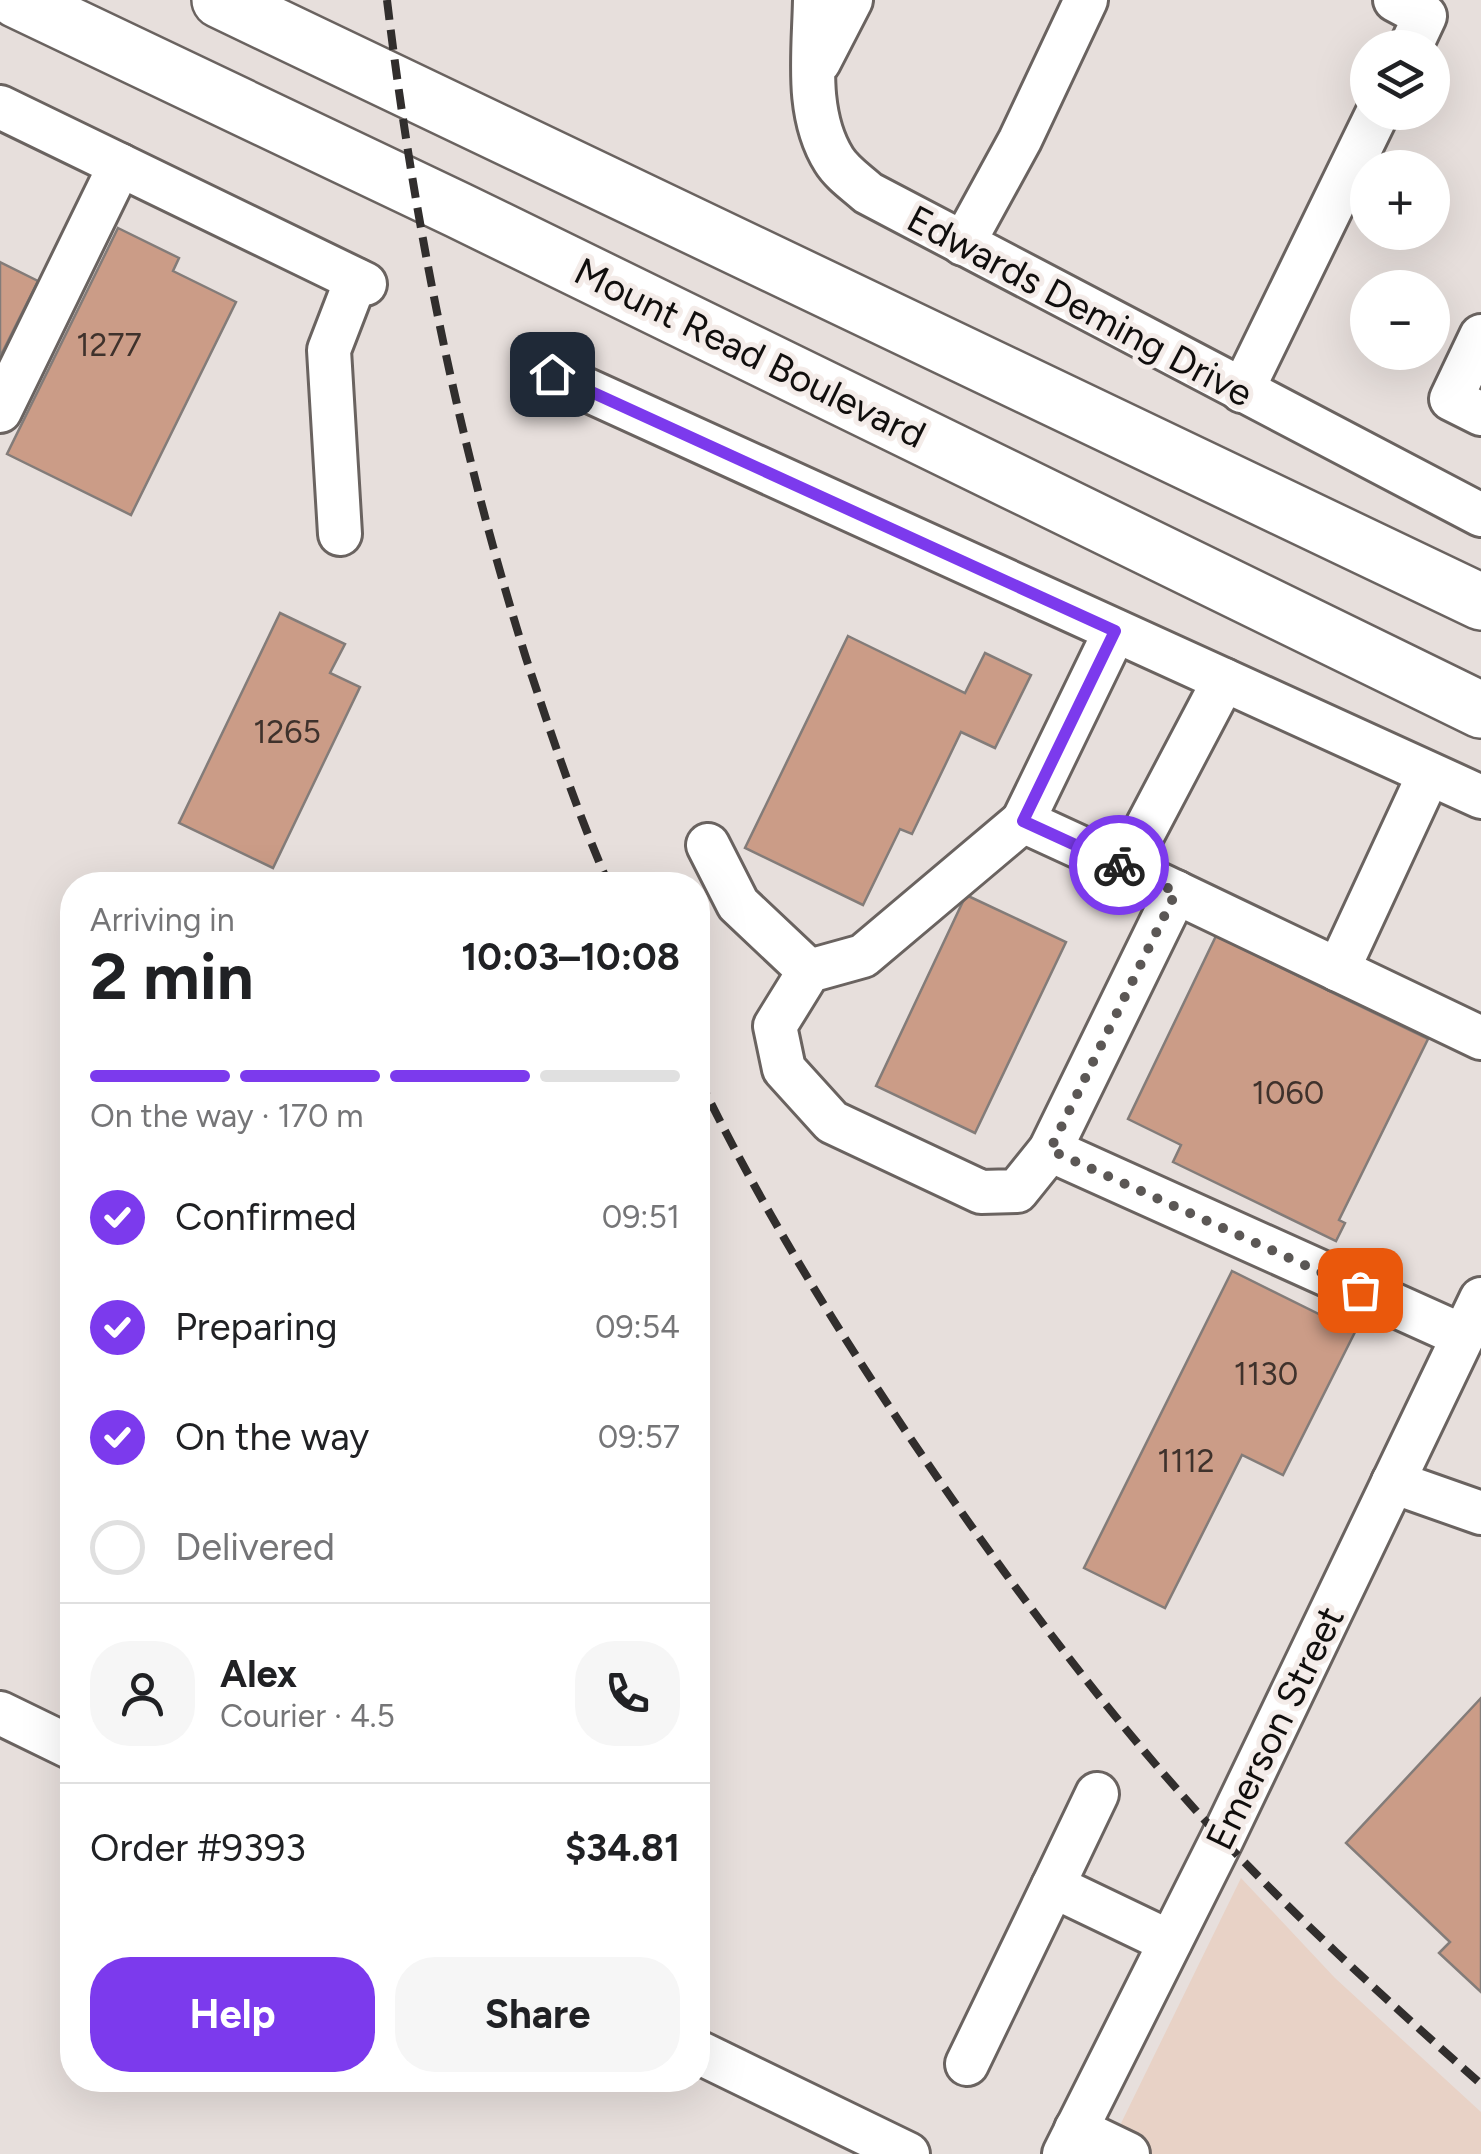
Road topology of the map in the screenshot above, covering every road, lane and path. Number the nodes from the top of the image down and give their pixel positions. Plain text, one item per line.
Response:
1 (16, 0) edge
2 (220, 0) edge
3 (815, 0) edge
4 (851, 0) edge
5 (1086, 0) edge
6 (1395, 0) edge
7 (1418, 30) edge
8 (814, 71) junction
9 (0, 107) edge
10 (1369, 130) edge
11 (120, 165) junction
12 (963, 244) junction
13 (1481, 336) edge
14 (552, 374) dead end
15 (1242, 391) junction
16 (0, 411) edge
17 (1481, 414) edge
18 (1481, 515) edge
19 (340, 534) dead end
20 (1481, 602) edge
21 (1115, 631) junction
22 (1224, 680) junction
23 (1481, 710) edge
24 (1429, 774) junction
25 (1481, 798) edge
26 (1023, 821) junction
27 (708, 845) dead end
28 (1126, 868) junction
29 (1176, 892) junction
30 (1338, 970) junction
31 (809, 971) junction
32 (1481, 1038) edge
33 (1050, 1150) junction
34 (1472, 1317) edge
35 (1393, 1482) junction
36 (1481, 1513) edge
37 (0, 1713) edge
38 (60, 1742) edge
39 (1096, 1794) dead end
40 (1053, 1886) junction
41 (1170, 1942) junction
42 (710, 2058) edge
43 (967, 2064) dead end
44 (1070, 2141) edge
45 (908, 2154) edge
46 (1128, 2154) edge

1 - 23 main road, Mount Read Boulevard
2 - 20 main road
3 - 8 street, Edwards Deming Drive
4 - 8 street
5 - 12 street
6 - 7 street
8 - 12 street, Edwards Deming Drive
9 - 11 street
10 - 15 street
11 - 16 street
11 - 19 street
12 - 15 street, Edwards Deming Drive
13 - 17 street
14 - 21 street
15 - 18 street, Edwards Deming Drive
21 - 22 street
21 - 26 street
22 - 24 street
22 - 28 street
24 - 25 street
24 - 30 street
26 - 28 street
26 - 31 street
27 - 31 street
28 - 29 street
29 - 30 street
29 - 33 street
30 - 32 street
31 - 33 street
33 - 34 street
34 - 35 street, Emerson Street
35 - 36 street
35 - 41 street, Emerson Street
37 - 38 street
39 - 40 street
40 - 41 street
40 - 43 street
41 - 44 street, Emerson Street
42 - 45 street
44 - 46 street

